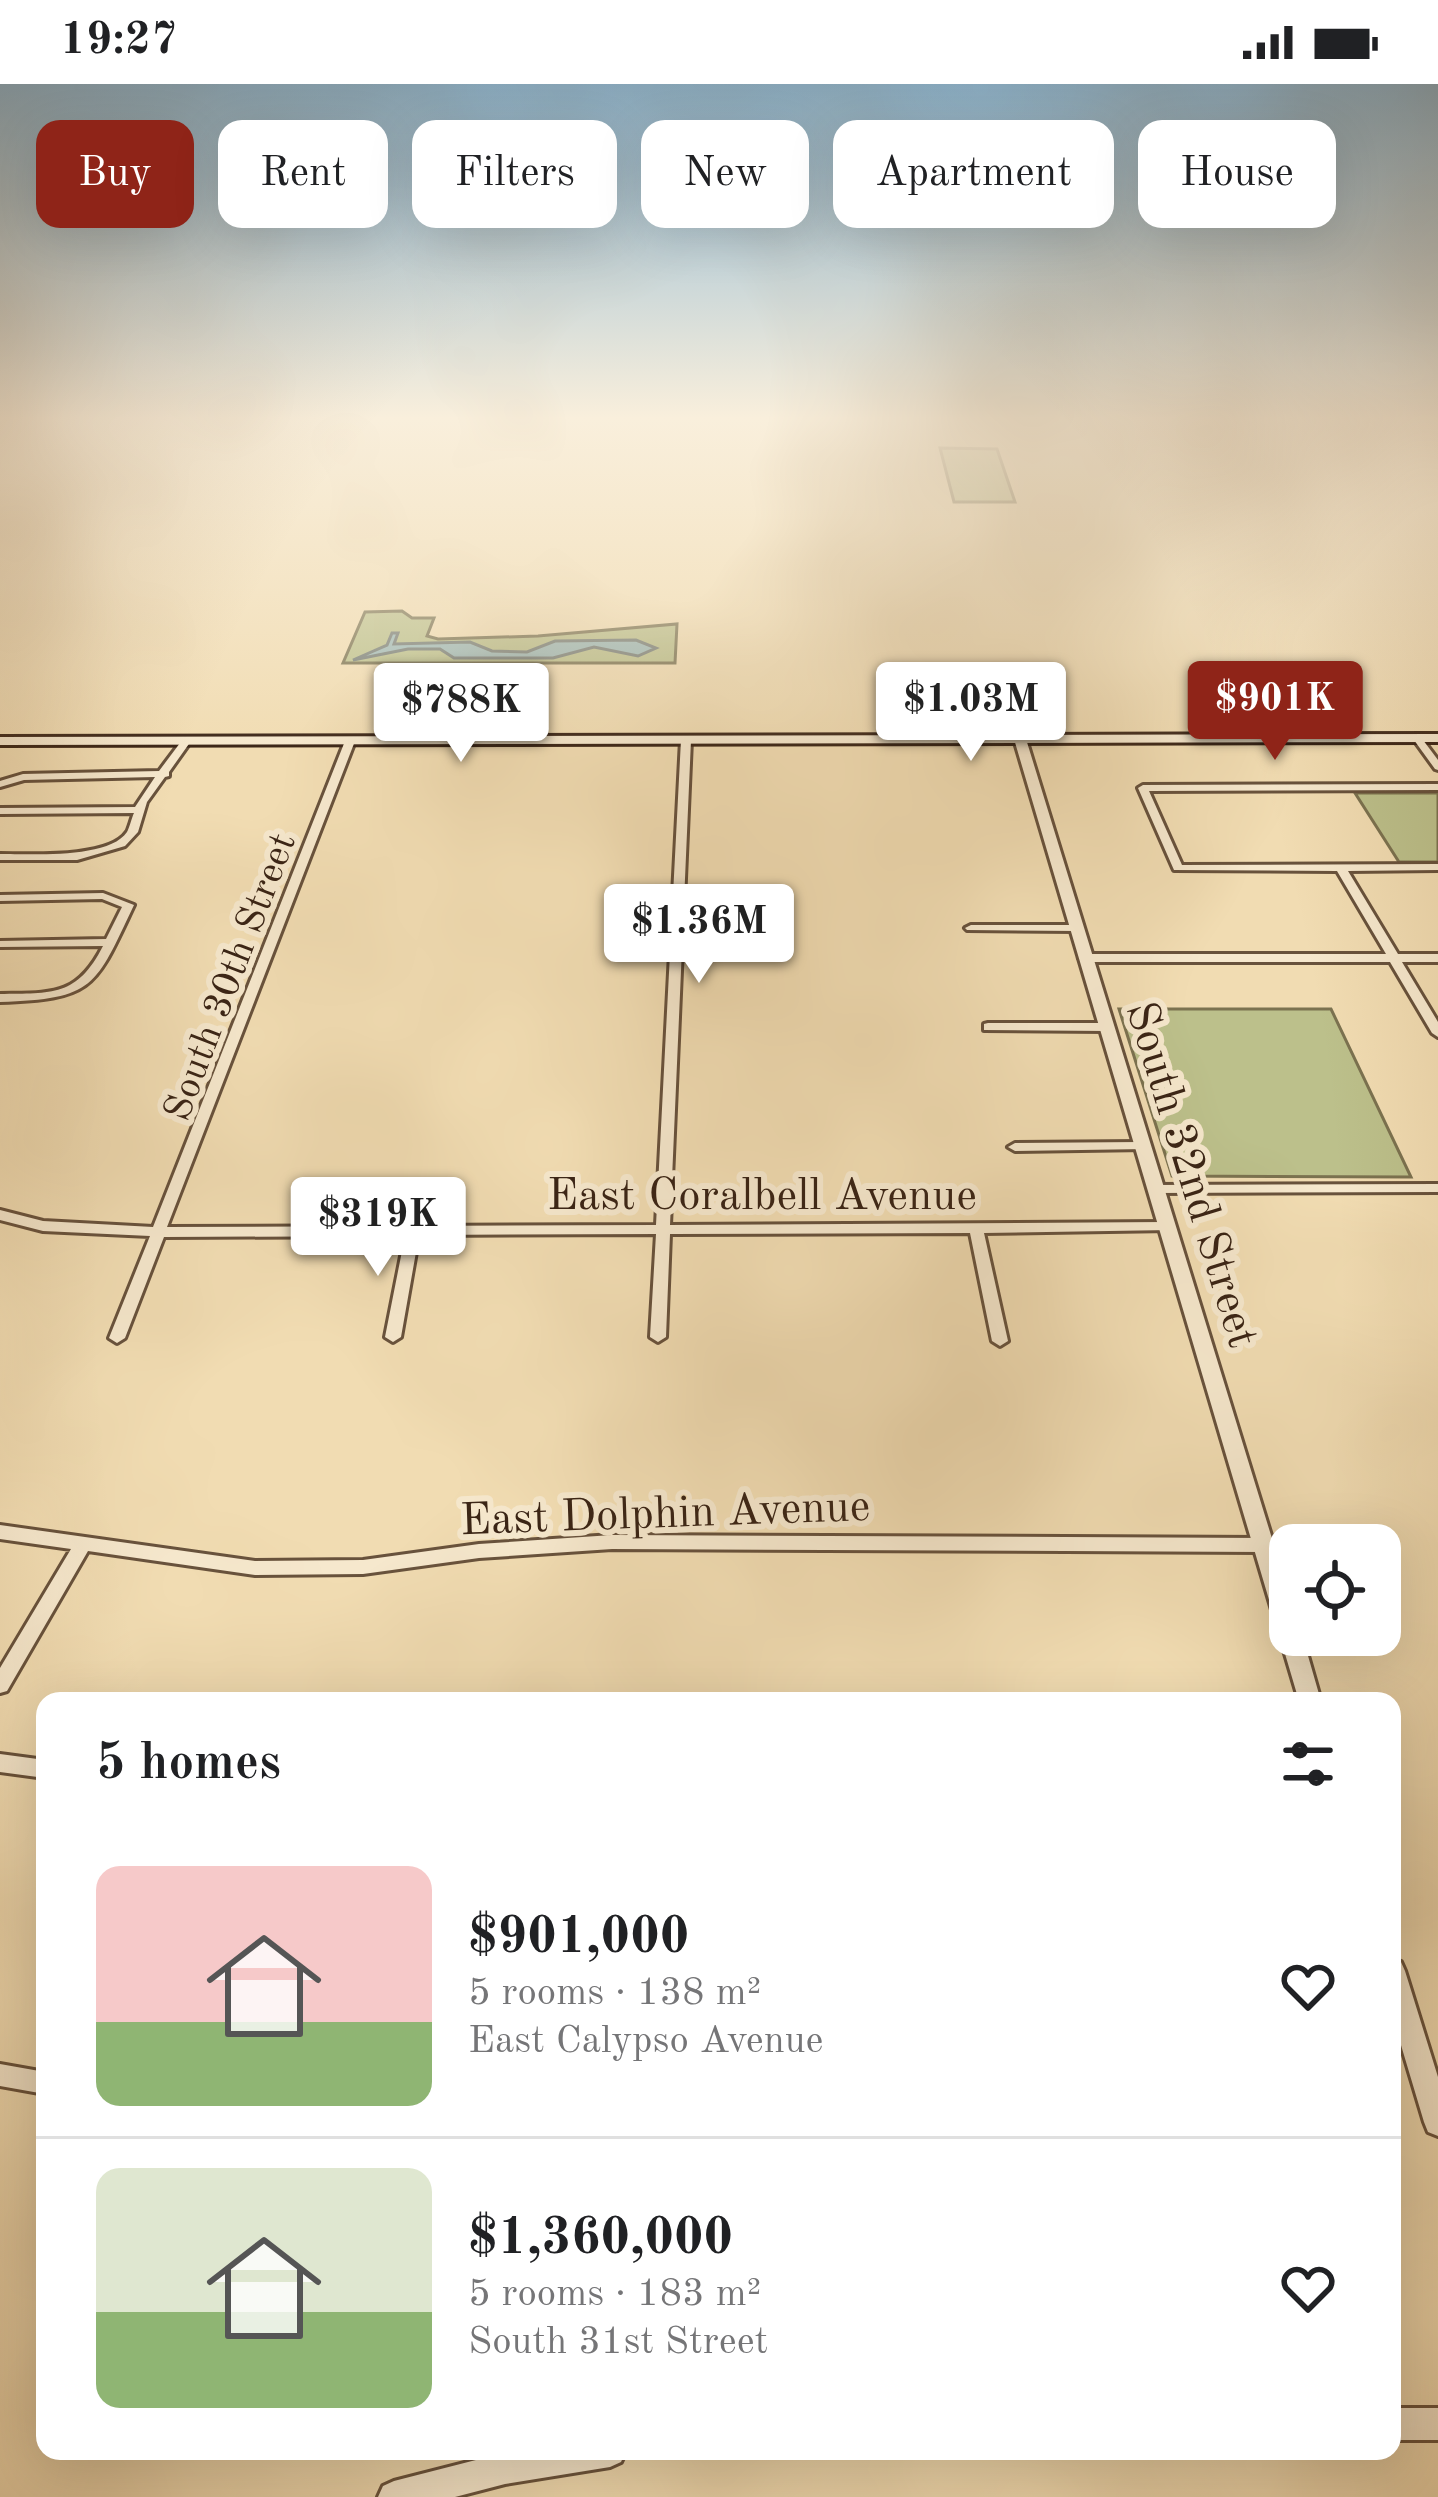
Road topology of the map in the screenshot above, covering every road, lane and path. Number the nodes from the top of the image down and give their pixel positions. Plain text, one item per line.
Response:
1 (1417, 738) junction
2 (1438, 738) edge
3 (1020, 739) junction
4 (686, 740) junction
5 (0, 741) edge
6 (186, 741) junction
7 (350, 741) junction
8 (1438, 767) edge
9 (166, 774) junction
10 (0, 784) edge
11 (1438, 787) edge
12 (139, 810) junction
13 (0, 811) edge
14 (0, 857) edge
15 (1438, 867) edge
16 (1341, 868) junction
17 (0, 898) edge
18 (971, 928) dead end
19 (1076, 928) junction
20 (110, 942) junction
21 (0, 944) edge
22 (1085, 958) junction
23 (1394, 958) junction
24 (1438, 958) edge
25 (0, 998) edge
26 (988, 1027) dead end
27 (1106, 1027) junction
28 (1438, 1034) edge
29 (1141, 1146) junction
30 (1015, 1147) dead end
31 (1438, 1188) edge
32 (1155, 1189) junction
33 (0, 1215) edge
34 (1166, 1227) junction
35 (976, 1228) junction
36 (413, 1229) junction
37 (663, 1229) junction
38 (160, 1232) junction
39 (393, 1337) dead end
40 (658, 1337) dead end
41 (117, 1338) dead end
42 (1000, 1341) dead end
43 (0, 1532) edge
44 (83, 1543) junction
45 (1263, 1545) junction
46 (1269, 1565) edge
47 (1297, 1656) edge
48 (0, 1685) edge
49 (1307, 1692) edge
50 (0, 1763) edge
51 (36, 1768) edge
52 (1403, 2043) edge
53 (0, 2074) edge
54 (36, 2082) edge
55 (1438, 2122) edge
56 (1401, 2424) edge
57 (1438, 2424) edge
58 (554, 2460) edge
59 (394, 2497) edge

1 - 2 main road
1 - 3 main road
1 - 8 street
3 - 4 main road
3 - 19 street, South 32nd Street
4 - 7 main road
4 - 37 street
5 - 6 main road
6 - 7 main road
6 - 9 street
7 - 38 street, South 30th Street
9 - 10 street
9 - 12 street
11 - 16 street
12 - 13 street
12 - 14 street
15 - 16 street
16 - 23 street
17 - 20 street
18 - 19 street
19 - 22 street, South 32nd Street
20 - 21 street
20 - 25 street
22 - 23 street
22 - 27 street, South 32nd Street
23 - 24 street
23 - 28 street
26 - 27 street
27 - 29 street, South 32nd Street
29 - 30 street
29 - 32 street, South 32nd Street
31 - 32 street
32 - 34 street, South 32nd Street
33 - 38 street, East Coralbell Avenue
34 - 35 street, East Coralbell Avenue
34 - 45 street, South 32nd Street
35 - 37 street, East Coralbell Avenue
35 - 42 street
36 - 37 street, East Coralbell Avenue
36 - 38 street, East Coralbell Avenue
36 - 39 street
37 - 40 street
38 - 41 street, South 30th Street
43 - 44 street, East Dolphin Avenue
44 - 45 street, East Dolphin Avenue
44 - 48 street
45 - 46 street, South 32nd Street
47 - 49 street, South 32nd Street
50 - 51 street
52 - 55 street
53 - 54 street
56 - 57 street
58 - 59 street

